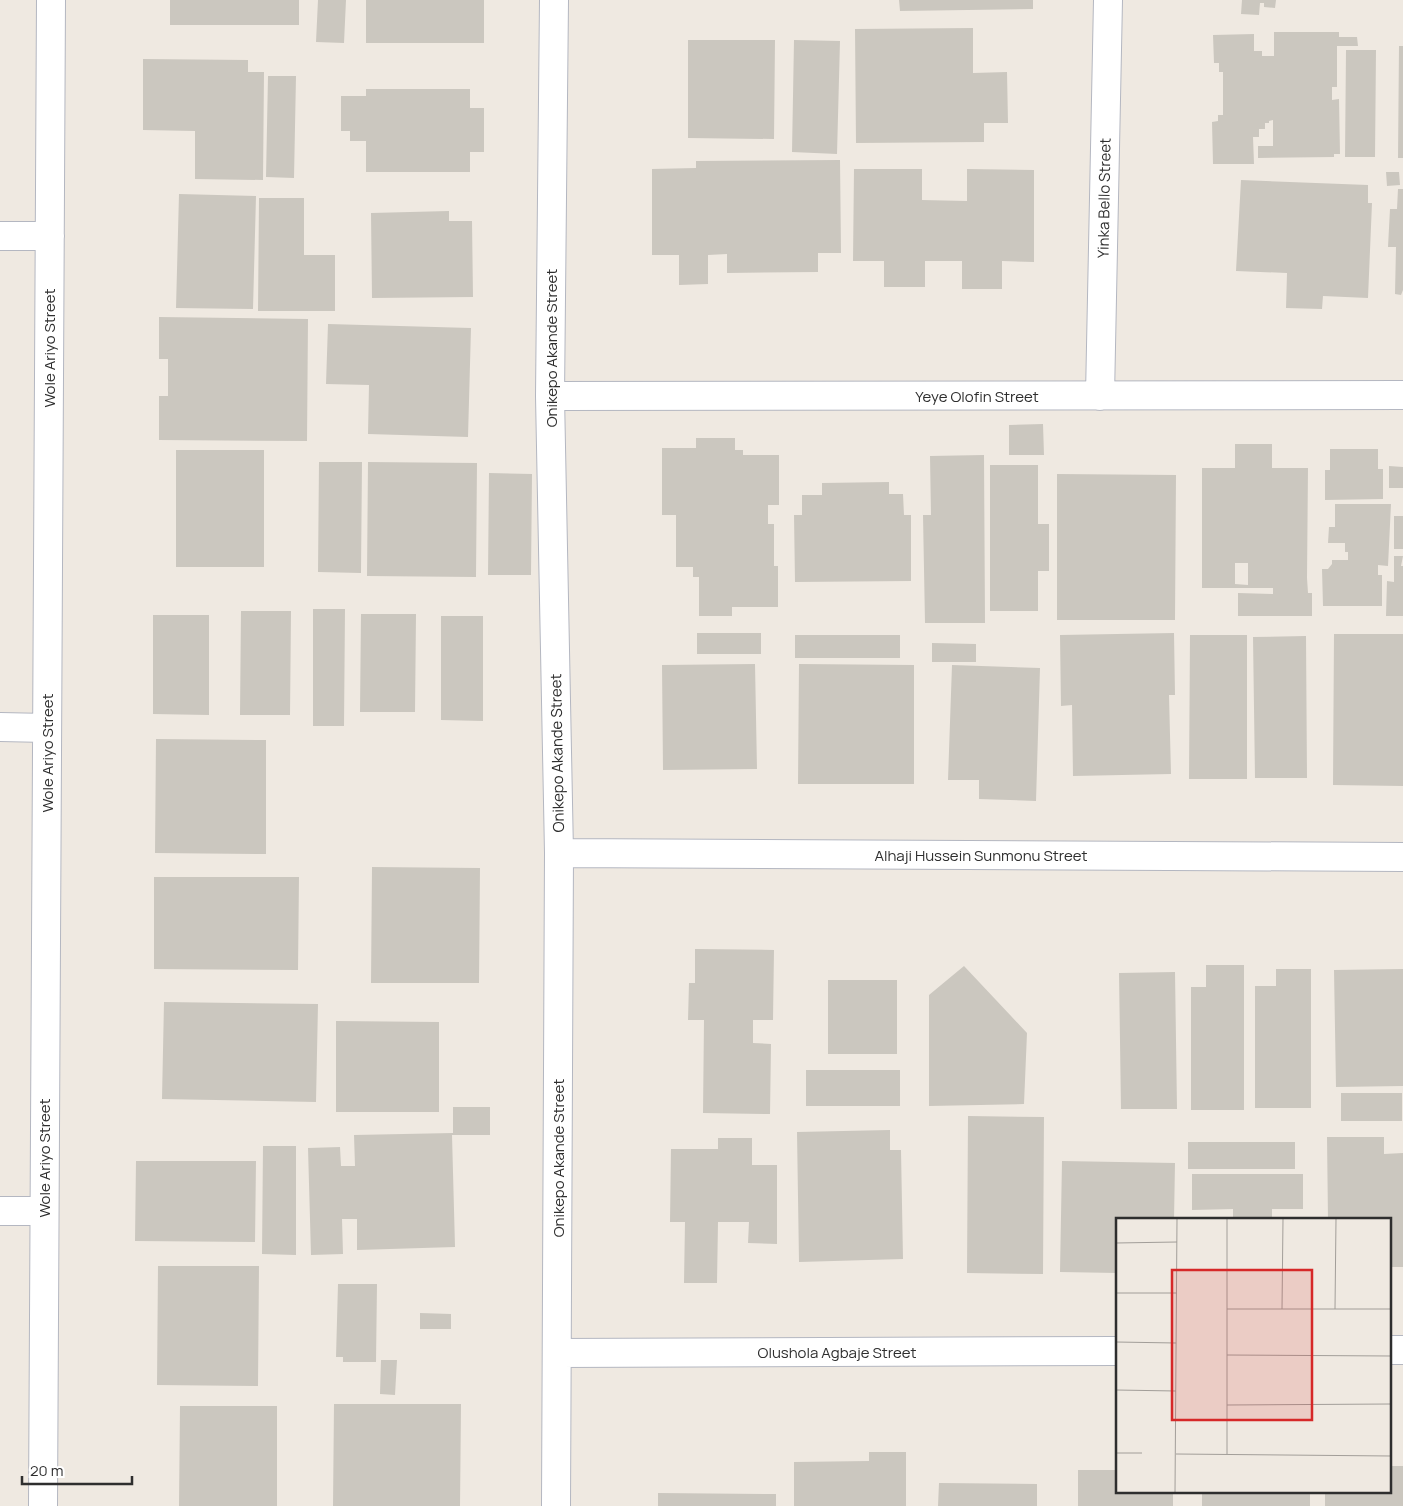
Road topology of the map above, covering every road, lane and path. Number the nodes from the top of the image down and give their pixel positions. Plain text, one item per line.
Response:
1 (51, 0) edge
2 (554, 0) edge
3 (1108, 0) edge
4 (0, 236) edge
5 (50, 236) junction
6 (1403, 395) edge
7 (550, 396) junction
8 (1100, 396) junction
9 (0, 727) edge
10 (47, 728) junction
11 (559, 853) junction
12 (1403, 857) edge
13 (0, 1210) edge
14 (44, 1211) junction
15 (1390, 1350) edge
16 (1403, 1350) edge
17 (1116, 1351) edge
18 (557, 1353) junction
19 (43, 1506) edge
20 (556, 1506) edge

1 - 5 street, Wole Ariyo Street
2 - 7 street, Onikepo Akande Street
3 - 8 street, Yinka Bello Street
4 - 5 street
5 - 10 street, Wole Ariyo Street
6 - 8 street, Yeye Olofin Street
7 - 8 street, Yeye Olofin Street
7 - 11 street, Onikepo Akande Street
9 - 10 street
10 - 14 street, Wole Ariyo Street
11 - 12 street, Alhaji Hussein Sunmonu Street
11 - 18 street, Onikepo Akande Street
13 - 14 street
14 - 19 street, Wole Ariyo Street
15 - 16 street
17 - 18 street, Olushola Agbaje Street
18 - 20 street, Onikepo Akande Street

